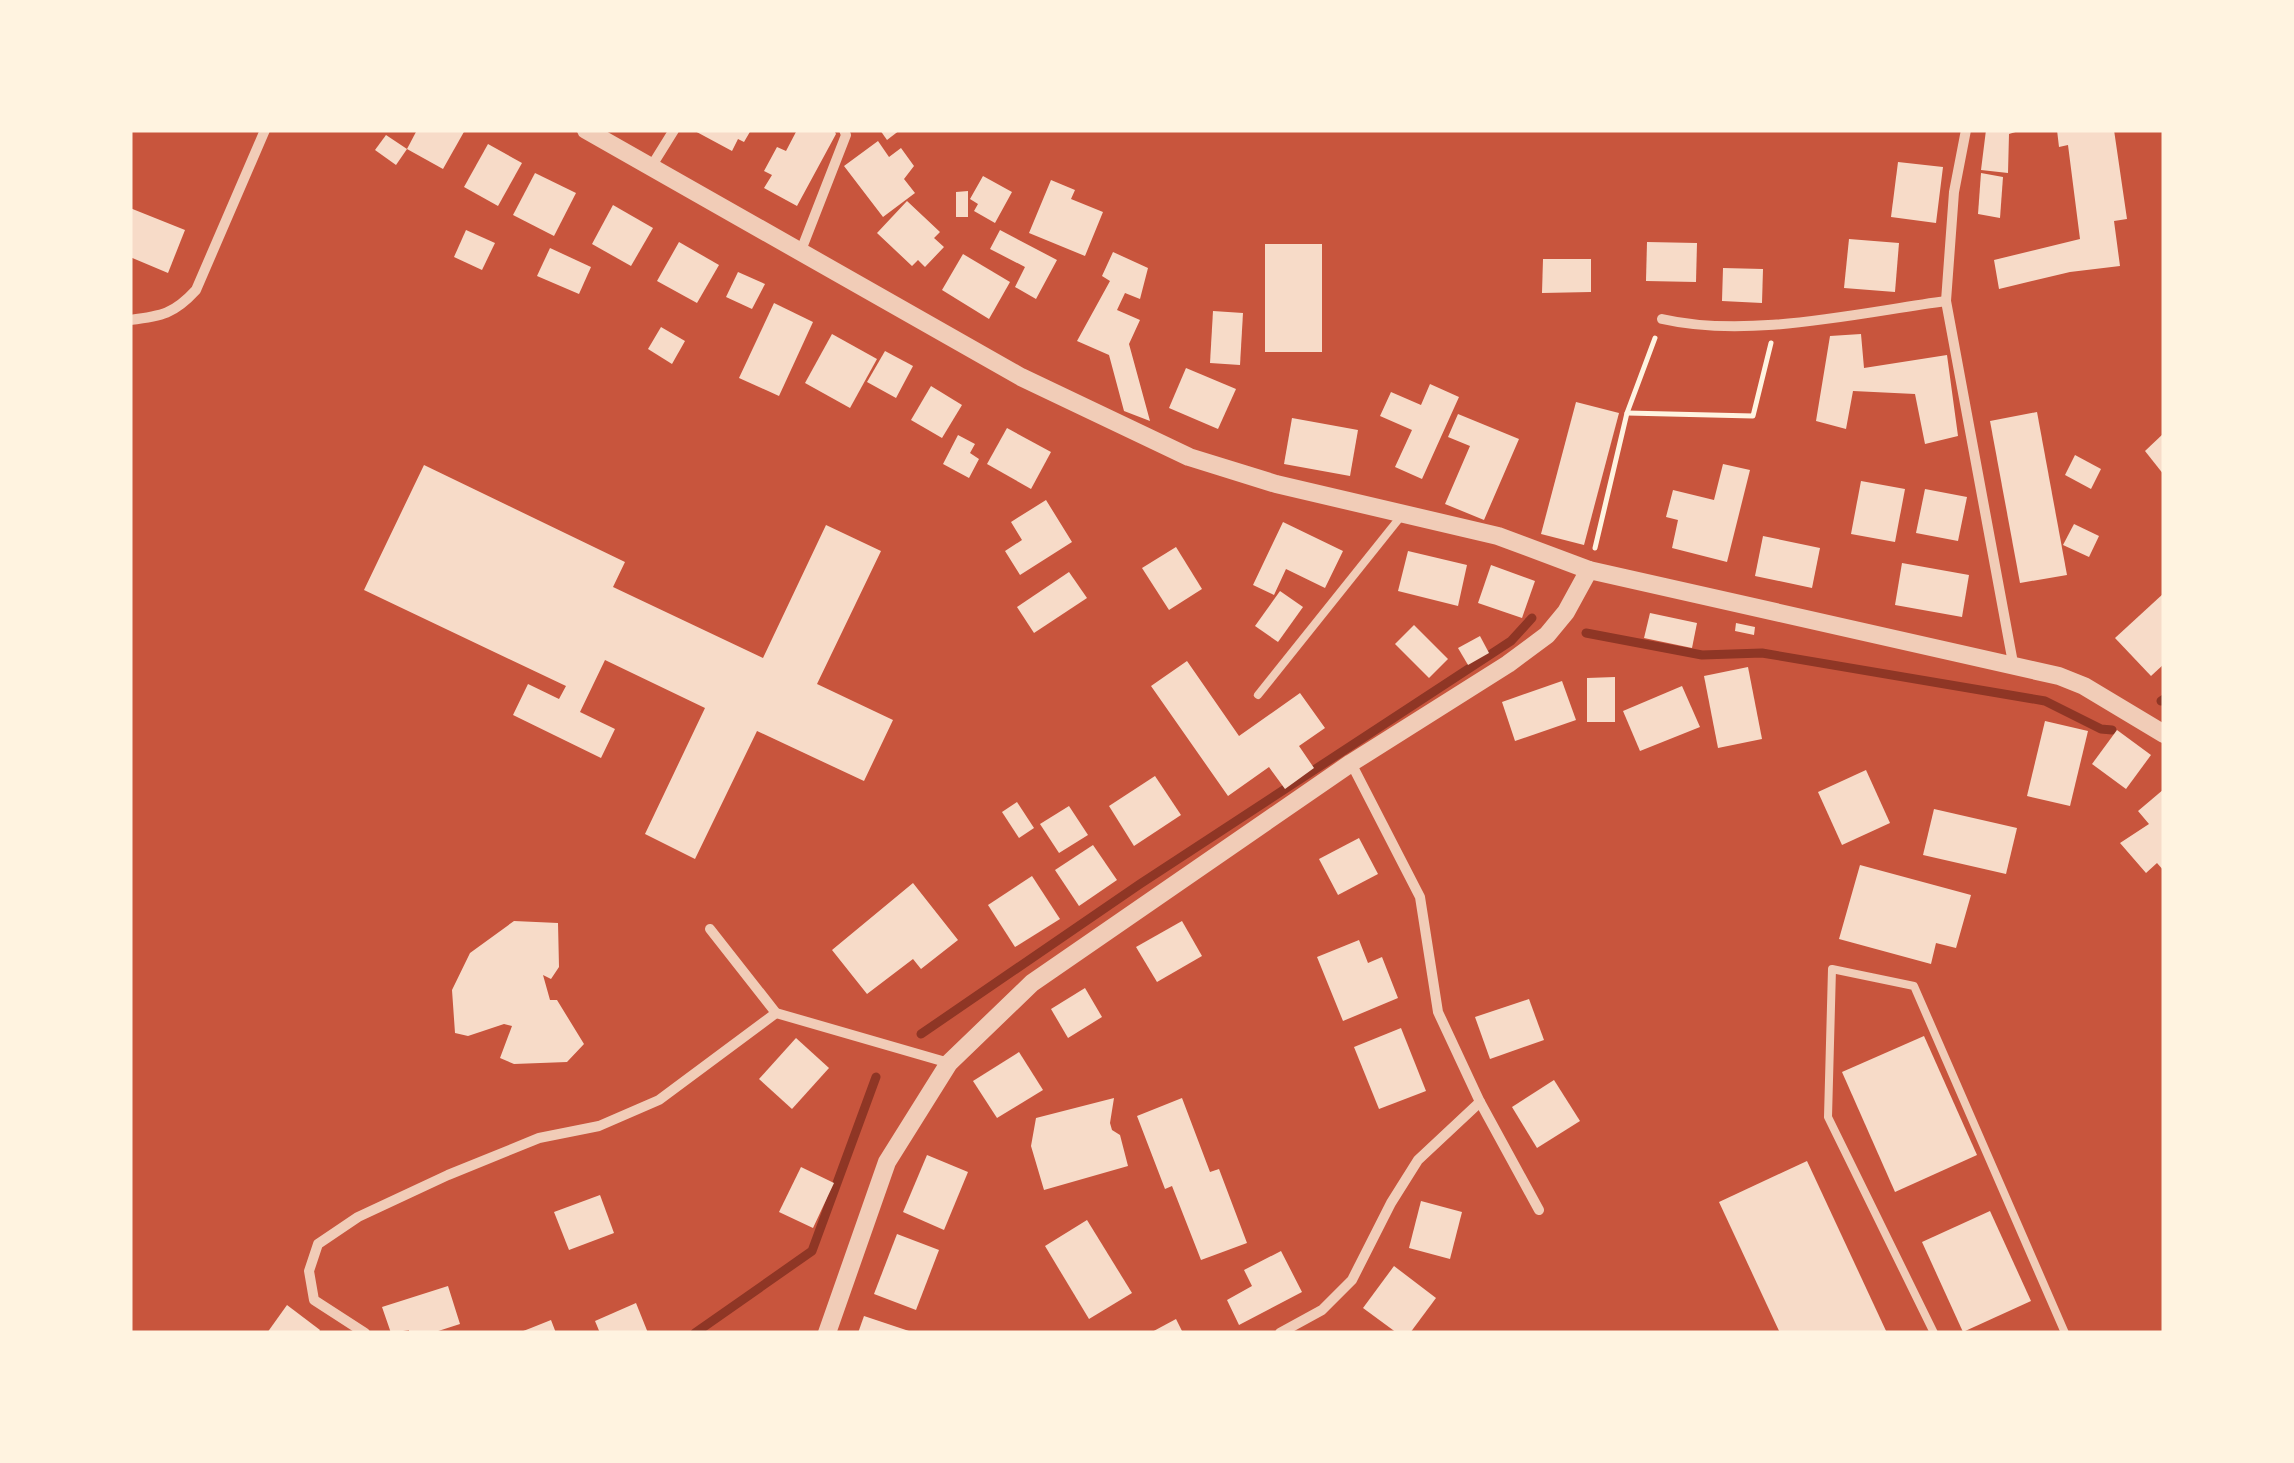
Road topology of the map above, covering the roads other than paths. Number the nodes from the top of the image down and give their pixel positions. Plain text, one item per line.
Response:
1 (265, 130) edge
2 (586, 130) edge
3 (674, 130) edge
4 (844, 130) edge
5 (1966, 130) edge
6 (652, 167) junction
7 (800, 253) junction
8 (1946, 301) junction
9 (1662, 319) road end
10 (130, 320) edge
11 (1404, 514) junction
12 (1589, 570) junction
13 (2012, 664) junction
14 (1258, 694) dead end
15 (2164, 734) edge
16 (1352, 763) junction
17 (710, 929) dead end
18 (776, 1013) junction
19 (949, 1063) junction
20 (1480, 1102) junction
21 (1539, 1210) dead end
22 (365, 1333) edge
23 (827, 1333) edge
24 (1280, 1333) edge
25 (1934, 1333) edge
26 (2065, 1333) edge

1 - 10 street
2 - 6 street
3 - 6 street
4 - 7 street
5 - 8 street
6 - 7 street
7 - 11 street
8 - 9 street
8 - 13 street
11 - 12 street
11 - 14 lane
12 - 13 street
12 - 16 street
13 - 15 street
16 - 19 street
16 - 20 street
17 - 18 street
18 - 19 street
18 - 22 street
19 - 23 street
20 - 21 street
20 - 24 street
25 - 26 lane

